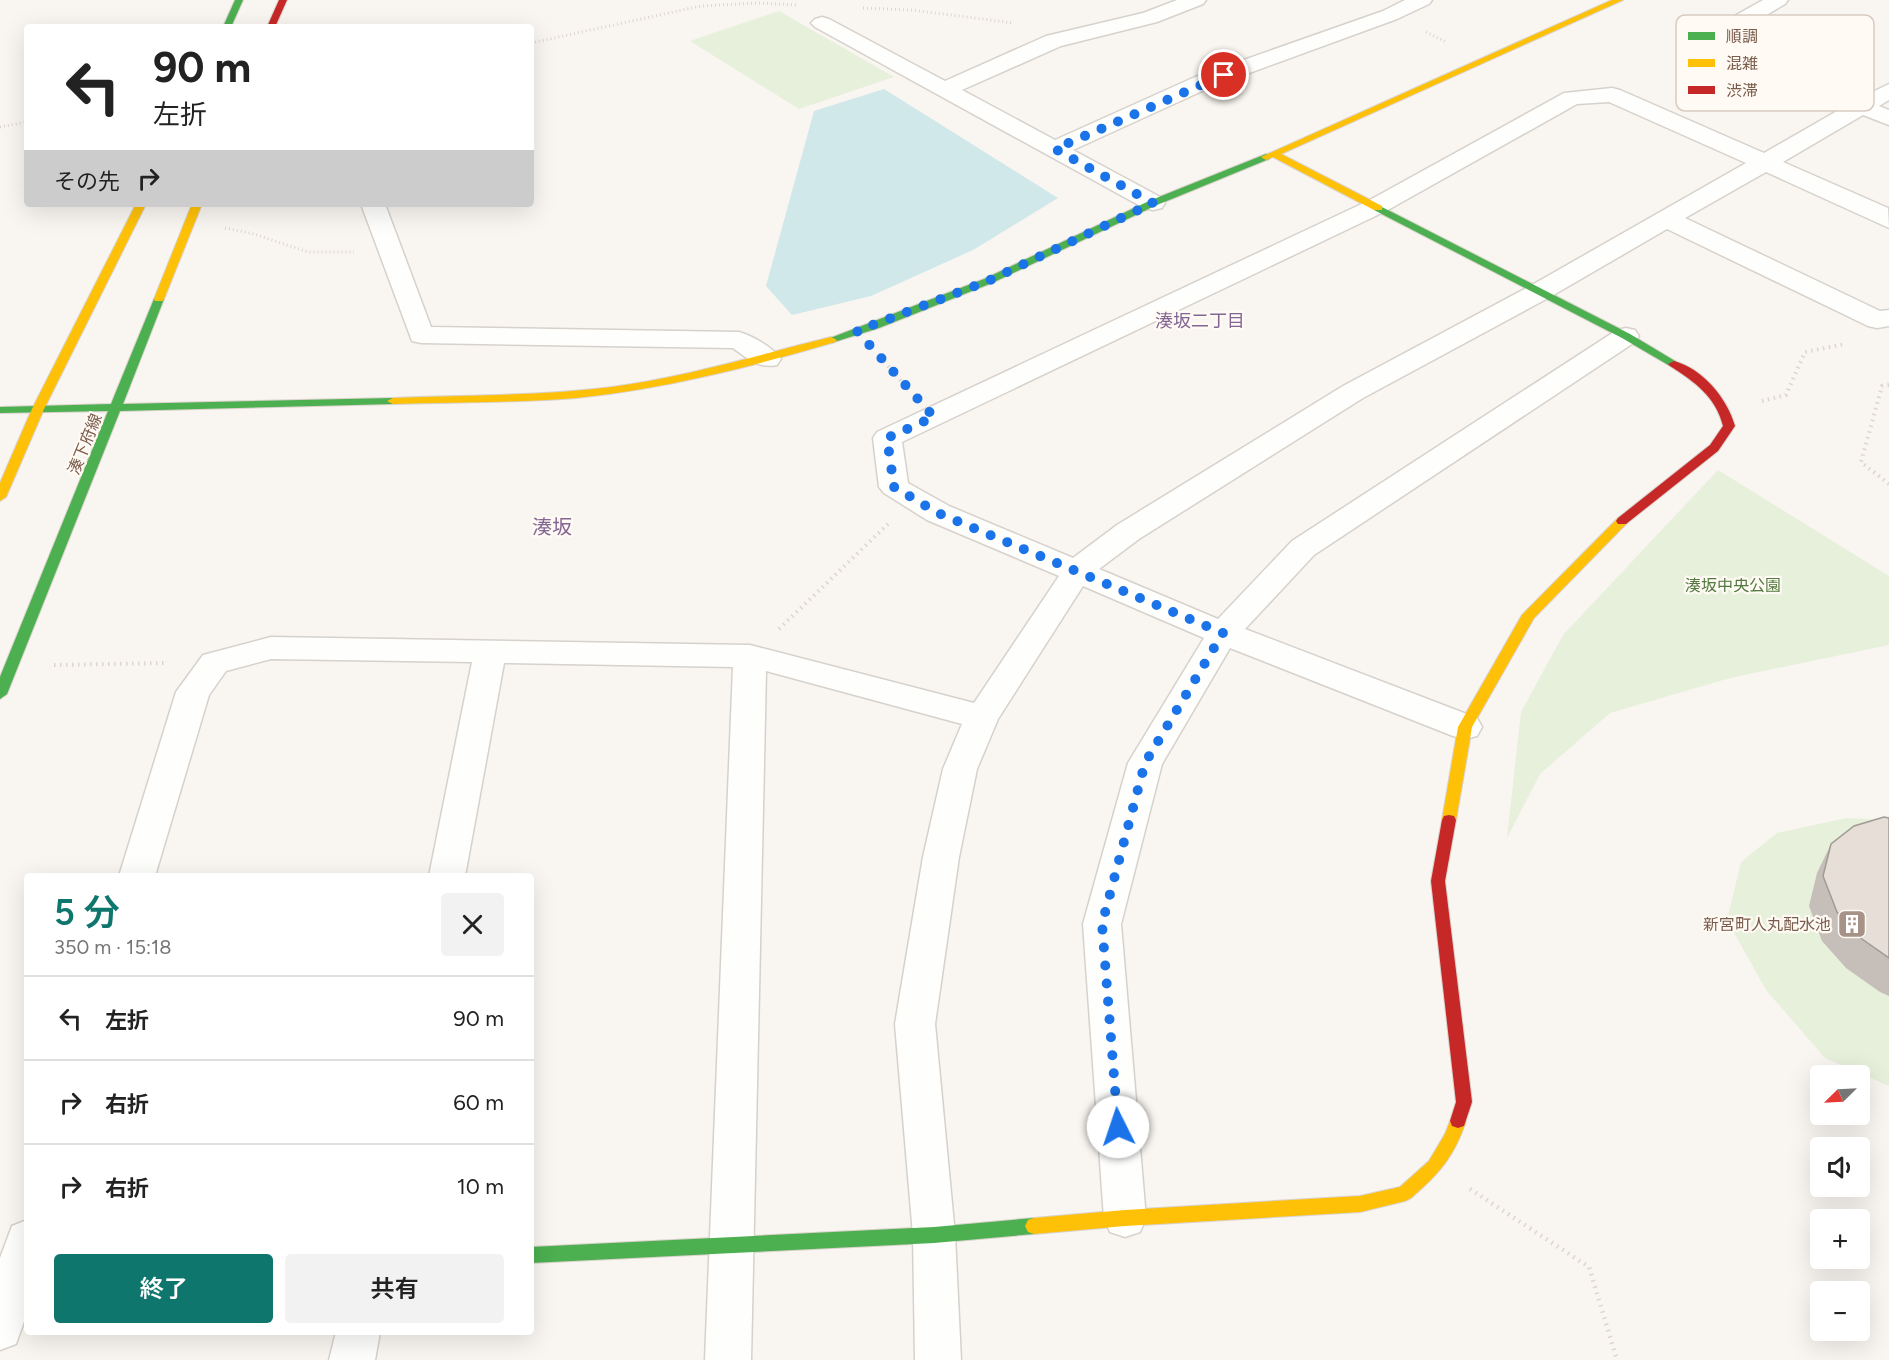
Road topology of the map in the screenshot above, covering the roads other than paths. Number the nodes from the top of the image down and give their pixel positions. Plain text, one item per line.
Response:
1 (239, 0) edge
2 (283, 0) edge
3 (1196, 0) edge
4 (1422, 0) edge
5 (1619, 0) edge
6 (1778, 0) edge
7 (1362, 4) dead end
8 (1390, 15) junction
9 (1752, 15) edge
10 (822, 22) dead end
11 (228, 24) edge
12 (271, 24) edge
13 (946, 89) junction
14 (1889, 91) edge
15 (1874, 100) edge
16 (1854, 111) edge
17 (1871, 111) edge
18 (1889, 118) edge
19 (1055, 149) junction
20 (1274, 154) junction
21 (1764, 164) junction
22 (1153, 203) junction
23 (1377, 206) junction
24 (139, 207) edge
25 (196, 207) edge
26 (374, 207) edge
27 (1667, 219) junction
28 (1889, 221) edge
29 (1541, 291) junction
30 (1889, 318) edge
31 (1626, 336) junction
32 (768, 359) junction
33 (117, 408) junction
34 (38, 409) junction
35 (0, 410) edge
36 (0, 497) edge
37 (1078, 570) junction
38 (1223, 633) junction
39 (490, 652) junction
40 (750, 656) junction
41 (0, 694) edge
42 (982, 717) junction
43 (1465, 727) junction
44 (139, 873) edge
45 (448, 873) edge
46 (1125, 1218) junction
47 (934, 1235) junction
48 (732, 1245) junction
49 (534, 1255) edge
50 (23, 1267) edge
51 (0, 1329) edge
52 (357, 1335) edge
53 (352, 1360) edge
54 (728, 1360) edge
55 (938, 1360) edge

1 - 11 street
2 - 12 street
3 - 13 street
4 - 8 street
5 - 20 street
6 - 9 street
7 - 8 street
8 - 19 street
10 - 13 street
13 - 19 street
14 - 15 street
16 - 21 street
17 - 18 street
19 - 22 street
20 - 22 street
20 - 23 street
21 - 23 street
21 - 27 street
21 - 28 street
22 - 32 street
23 - 29 street
23 - 37 street
24 - 34 street
25 - 33 street, 湊下府線
26 - 32 street
27 - 29 street
27 - 30 street
29 - 31 street
29 - 37 street
31 - 38 street
31 - 43 street
32 - 33 street
33 - 34 street
33 - 41 street, 湊下府線
34 - 35 street
34 - 36 street
37 - 38 street
37 - 42 street
38 - 43 street
38 - 46 street
39 - 40 street
39 - 44 street
39 - 45 street
40 - 42 street
40 - 48 street
42 - 47 street
43 - 46 street
46 - 47 street
47 - 48 street
47 - 55 street
48 - 49 street
48 - 54 street
50 - 51 street
52 - 53 street

